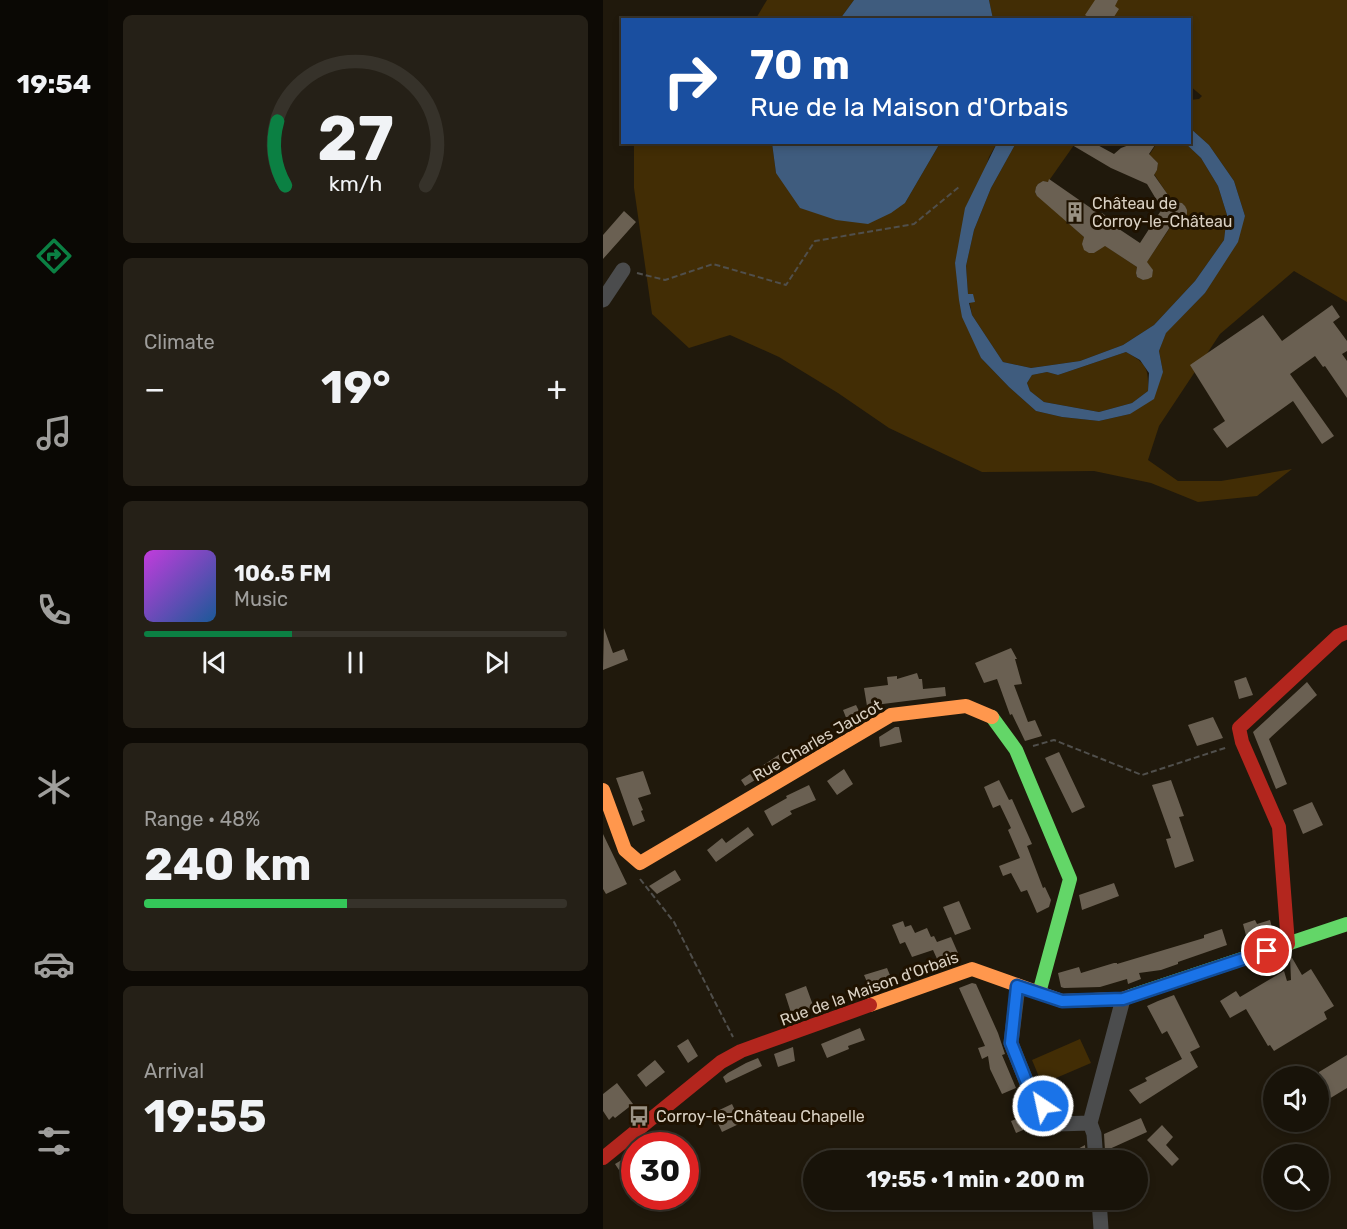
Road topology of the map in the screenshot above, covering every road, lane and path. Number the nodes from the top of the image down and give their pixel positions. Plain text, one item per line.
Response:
1 (959, 188) dead end
2 (623, 270) joint
3 (603, 300) edge
4 (1347, 632) edge
5 (1242, 742) junction
6 (1016, 750) junction
7 (603, 790) edge
8 (640, 863) junction
9 (1347, 924) edge
10 (1288, 944) junction
11 (1017, 986) junction
12 (1039, 993) junction
13 (1123, 999) junction
14 (741, 1051) junction
15 (1091, 1123) junction
16 (1095, 1150) edge
17 (603, 1158) edge
18 (1100, 1210) edge
19 (1101, 1229) edge

1 - 2 path
2 - 3 street
4 - 5 street
5 - 6 path
5 - 10 street
6 - 8 street, Rue Charles Jaucot
6 - 12 street, Rue Charles Jaucot
7 - 8 street
8 - 14 path
9 - 10 street, Rue de la Maison d'Orbais
10 - 13 street, Rue de la Maison d'Orbais
11 - 12 street, Rue de la Maison d'Orbais
11 - 14 street, Rue de la Maison d'Orbais
11 - 15 street
12 - 13 street, Rue de la Maison d'Orbais
13 - 15 street
14 - 17 street, Rue de la Maison d'Orbais
15 - 16 street
18 - 19 street

